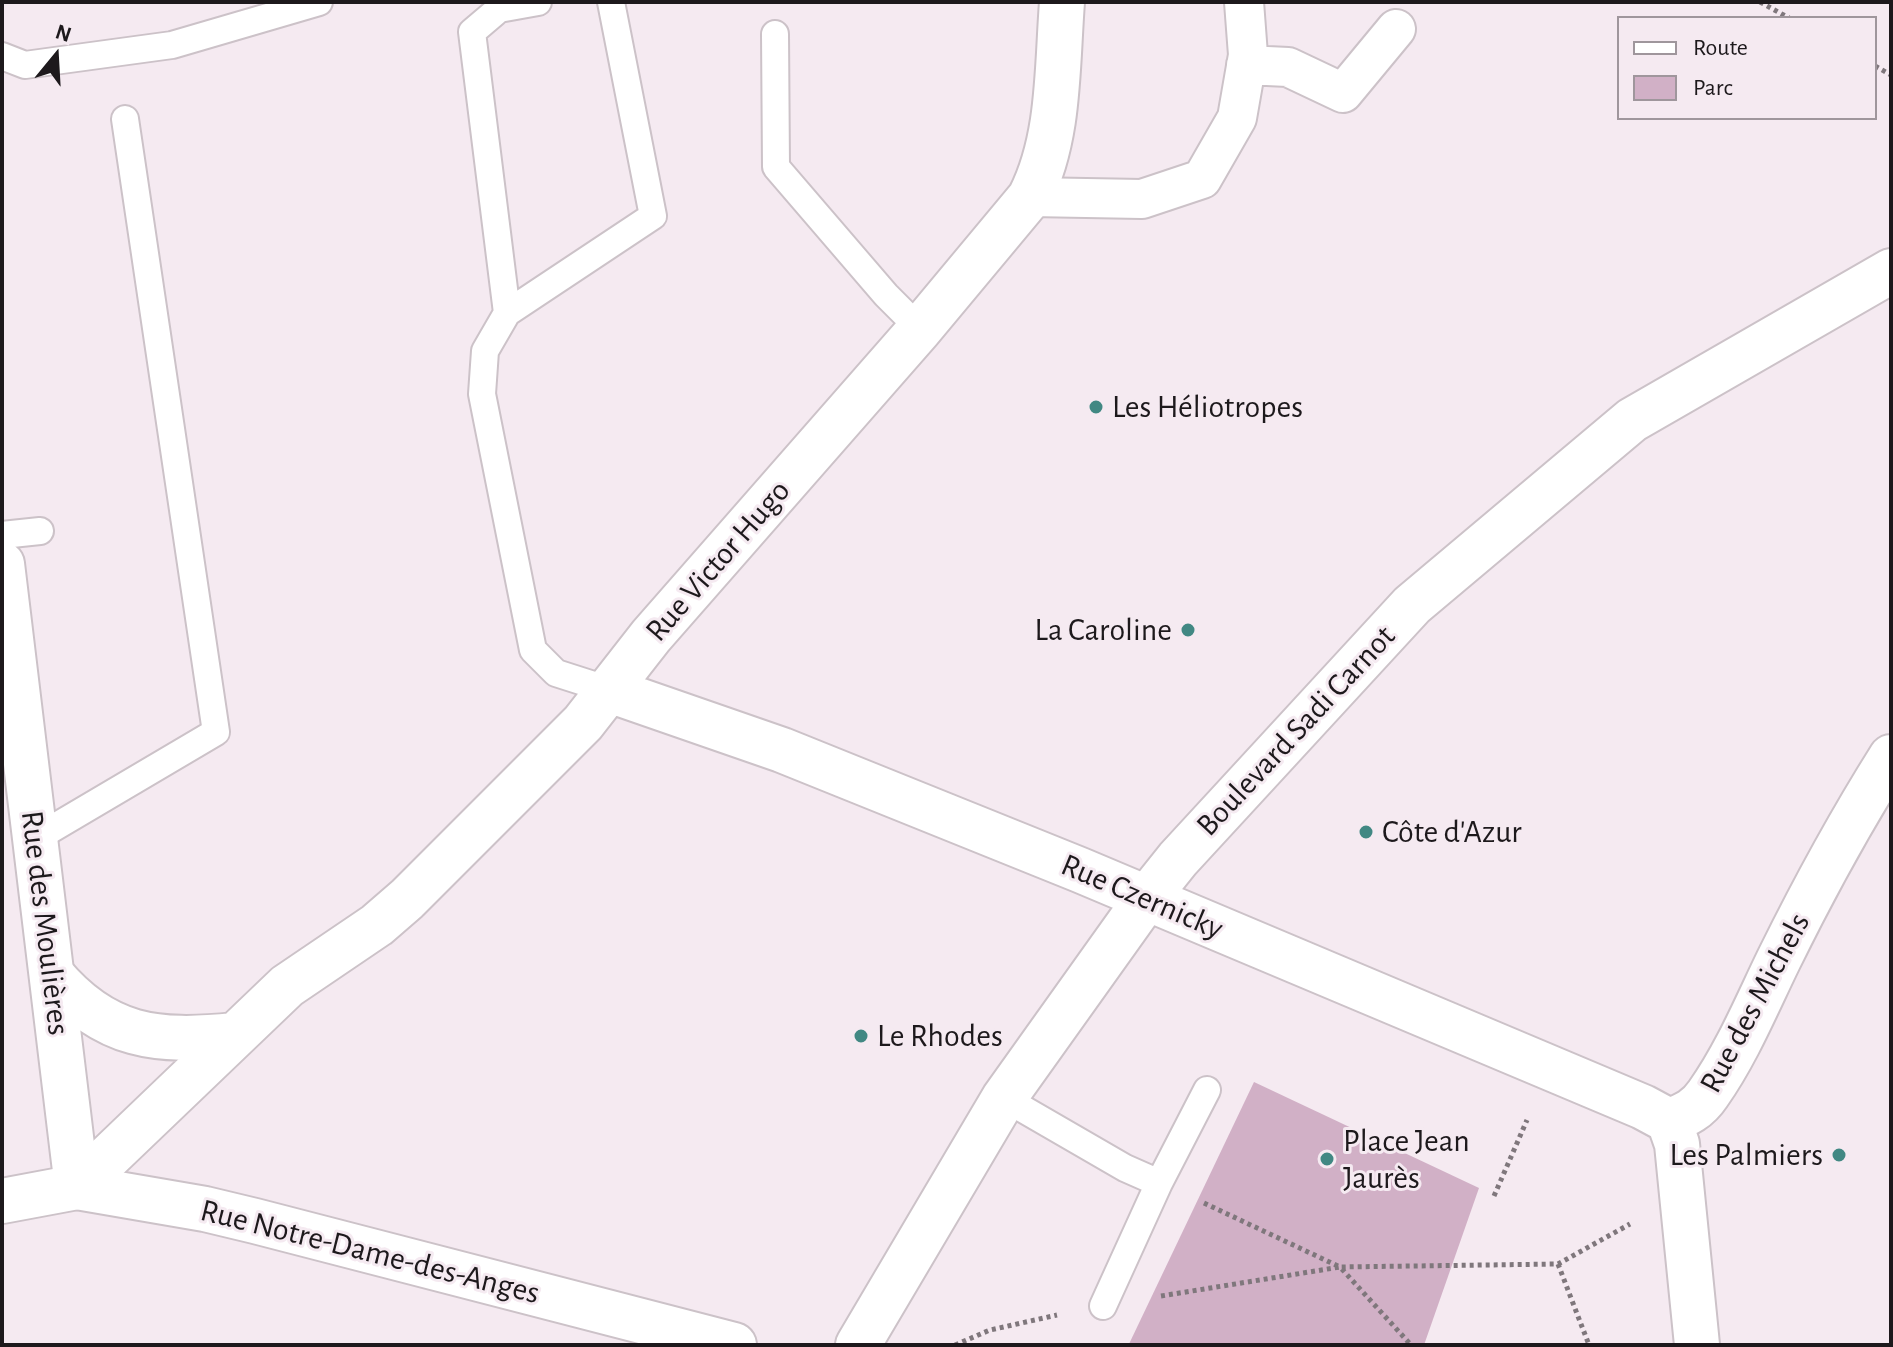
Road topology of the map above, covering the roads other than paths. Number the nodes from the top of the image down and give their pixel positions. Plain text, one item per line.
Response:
1 (319, 2) edge
2 (538, 2) edge
3 (611, 2) edge
4 (1062, 2) edge
5 (1244, 2) edge
6 (1396, 29) dead end
7 (775, 34) dead end
8 (2, 56) edge
9 (1246, 65) junction
10 (125, 119) dead end
11 (1030, 197) junction
12 (1891, 271) edge
13 (507, 313) junction
14 (920, 329) junction
15 (40, 531) dead end
16 (2, 535) edge
17 (3, 589) edge
18 (609, 690) junction
19 (1891, 757) edge
20 (33, 840) junction
21 (1146, 899) junction
22 (52, 975) junction
23 (235, 1035) junction
24 (1207, 1090) dead end
25 (1004, 1098) junction
26 (1669, 1121) junction
27 (1159, 1183) junction
28 (77, 1187) junction
29 (2, 1201) edge
30 (1103, 1306) dead end
31 (734, 1345) edge
32 (858, 1345) edge
33 (1697, 1345) edge

1 - 8 lane
2 - 13 lane
3 - 13 lane
4 - 11 street, Rue Victor Hugo
5 - 9 street
6 - 9 street
7 - 14 lane
9 - 11 street
10 - 20 lane
11 - 14 street, Rue Victor Hugo
12 - 21 street, Boulevard Sadi Carnot
13 - 18 lane
14 - 18 street, Rue Victor Hugo
15 - 16 lane
17 - 20 street, Rue des Moulières
18 - 21 street, Rue Czernicky
18 - 23 street, Rue Victor Hugo
19 - 26 street, Rue des Michels
20 - 22 street, Rue des Moulières
21 - 25 street, Boulevard Sadi Carnot
21 - 26 street, Rue Czernicky
22 - 23 street
22 - 28 street, Rue des Moulières
23 - 28 street, Rue Victor Hugo
24 - 27 lane
25 - 27 lane
25 - 32 street, Boulevard Sadi Carnot
26 - 33 street, Rue des Michels
27 - 30 lane
28 - 29 street, Rue Notre-Dame-des-Anges
28 - 31 street, Rue Notre-Dame-des-Anges

